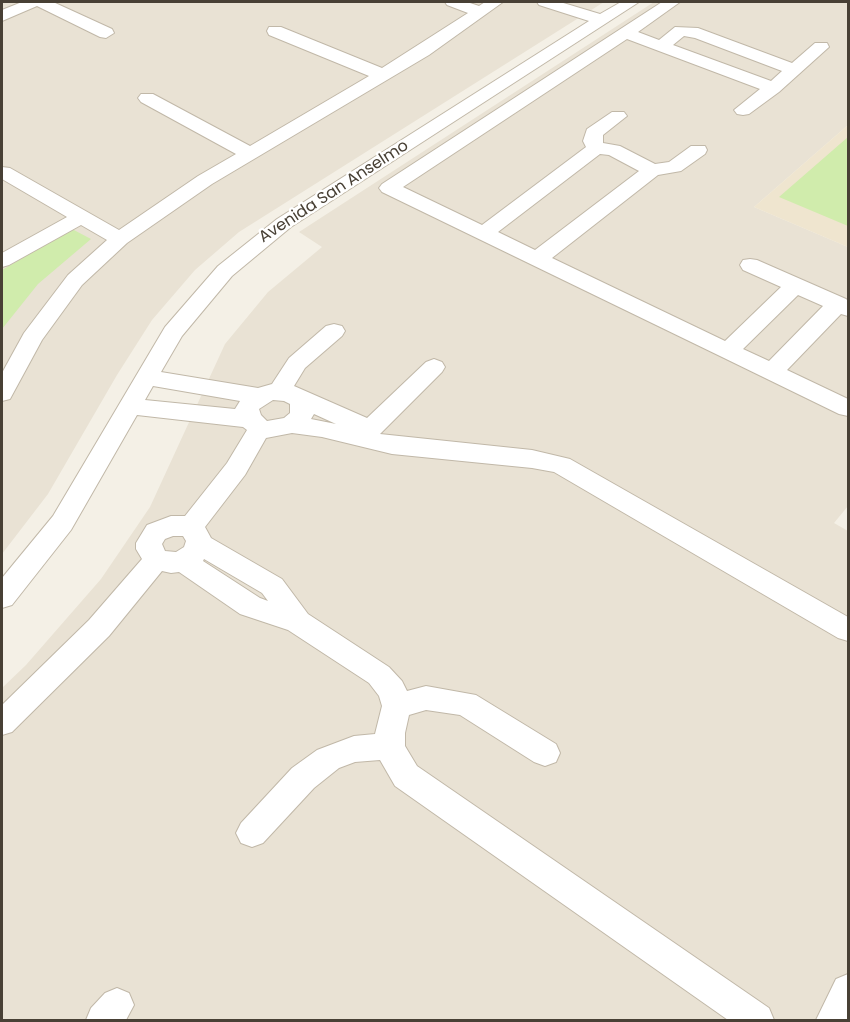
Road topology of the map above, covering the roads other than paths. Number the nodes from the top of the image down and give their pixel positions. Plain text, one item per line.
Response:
1 (34, 2) edge
2 (41, 2) edge
3 (453, 2) edge
4 (545, 2) edge
5 (672, 2) edge
6 (488, 7) edge
7 (612, 8) edge
8 (2, 16) edge
9 (274, 31) dead end
10 (106, 33) dead end
11 (625, 33) junction
12 (661, 46) junction
13 (821, 47) dead end
14 (794, 70) junction
15 (383, 75) junction
16 (773, 88) junction
17 (147, 98) dead end
18 (742, 110) dead end
19 (618, 116) dead end
20 (596, 148) junction
21 (698, 150) dead end
22 (251, 154) junction
23 (652, 170) junction
24 (3, 172) edge
25 (81, 217) junction
26 (484, 233) junction
27 (120, 239) junction
28 (537, 259) junction
29 (2, 261) edge
30 (750, 265) dead end
31 (795, 285) junction
32 (843, 306) edge
33 (334, 331) dead end
34 (728, 351) junction
35 (434, 367) dead end
36 (772, 372) junction
37 (146, 377) junction
38 (2, 393) edge
39 (279, 395) junction
40 (129, 406) junction
41 (847, 408) dead end
42 (255, 423) junction
43 (292, 425) junction
44 (370, 429) junction
45 (392, 445) junction
46 (182, 548) junction
47 (2, 597) edge
48 (849, 630) edge
49 (397, 706) junction
50 (2, 723) edge
51 (390, 746) junction
52 (545, 753) dead end
53 (252, 833) dead end
54 (849, 991) edge
55 (757, 1020) edge
56 (833, 1020) edge

1 - 8 street
2 - 10 street
3 - 6 street
4 - 7 street
5 - 11 street
6 - 15 street
7 - 37 street, Avenida San Anselmo
9 - 15 street
11 - 12 street
11 - 26 street
12 - 14 street
12 - 16 street
13 - 14 street
14 - 16 street
15 - 22 street
16 - 18 street
17 - 22 street
19 - 20 street
20 - 23 street
20 - 26 street
21 - 23 street
22 - 27 street
23 - 28 street
24 - 25 street
25 - 27 street
25 - 29 street
26 - 28 street
27 - 38 street
28 - 34 street
30 - 31 street
31 - 32 street
31 - 34 street
32 - 36 street
33 - 39 street
34 - 36 street
35 - 44 street
36 - 41 street
37 - 39 street
37 - 40 street, Avenida San Anselmo
39 - 42 street
39 - 43 street
39 - 44 street
40 - 42 street
40 - 47 street, Avenida San Anselmo
42 - 43 street
42 - 46 street
43 - 45 street
44 - 45 street
45 - 48 street
46 - 49 street
46 - 50 street
49 - 51 street
49 - 52 street
51 - 53 street
51 - 55 street
54 - 56 street

